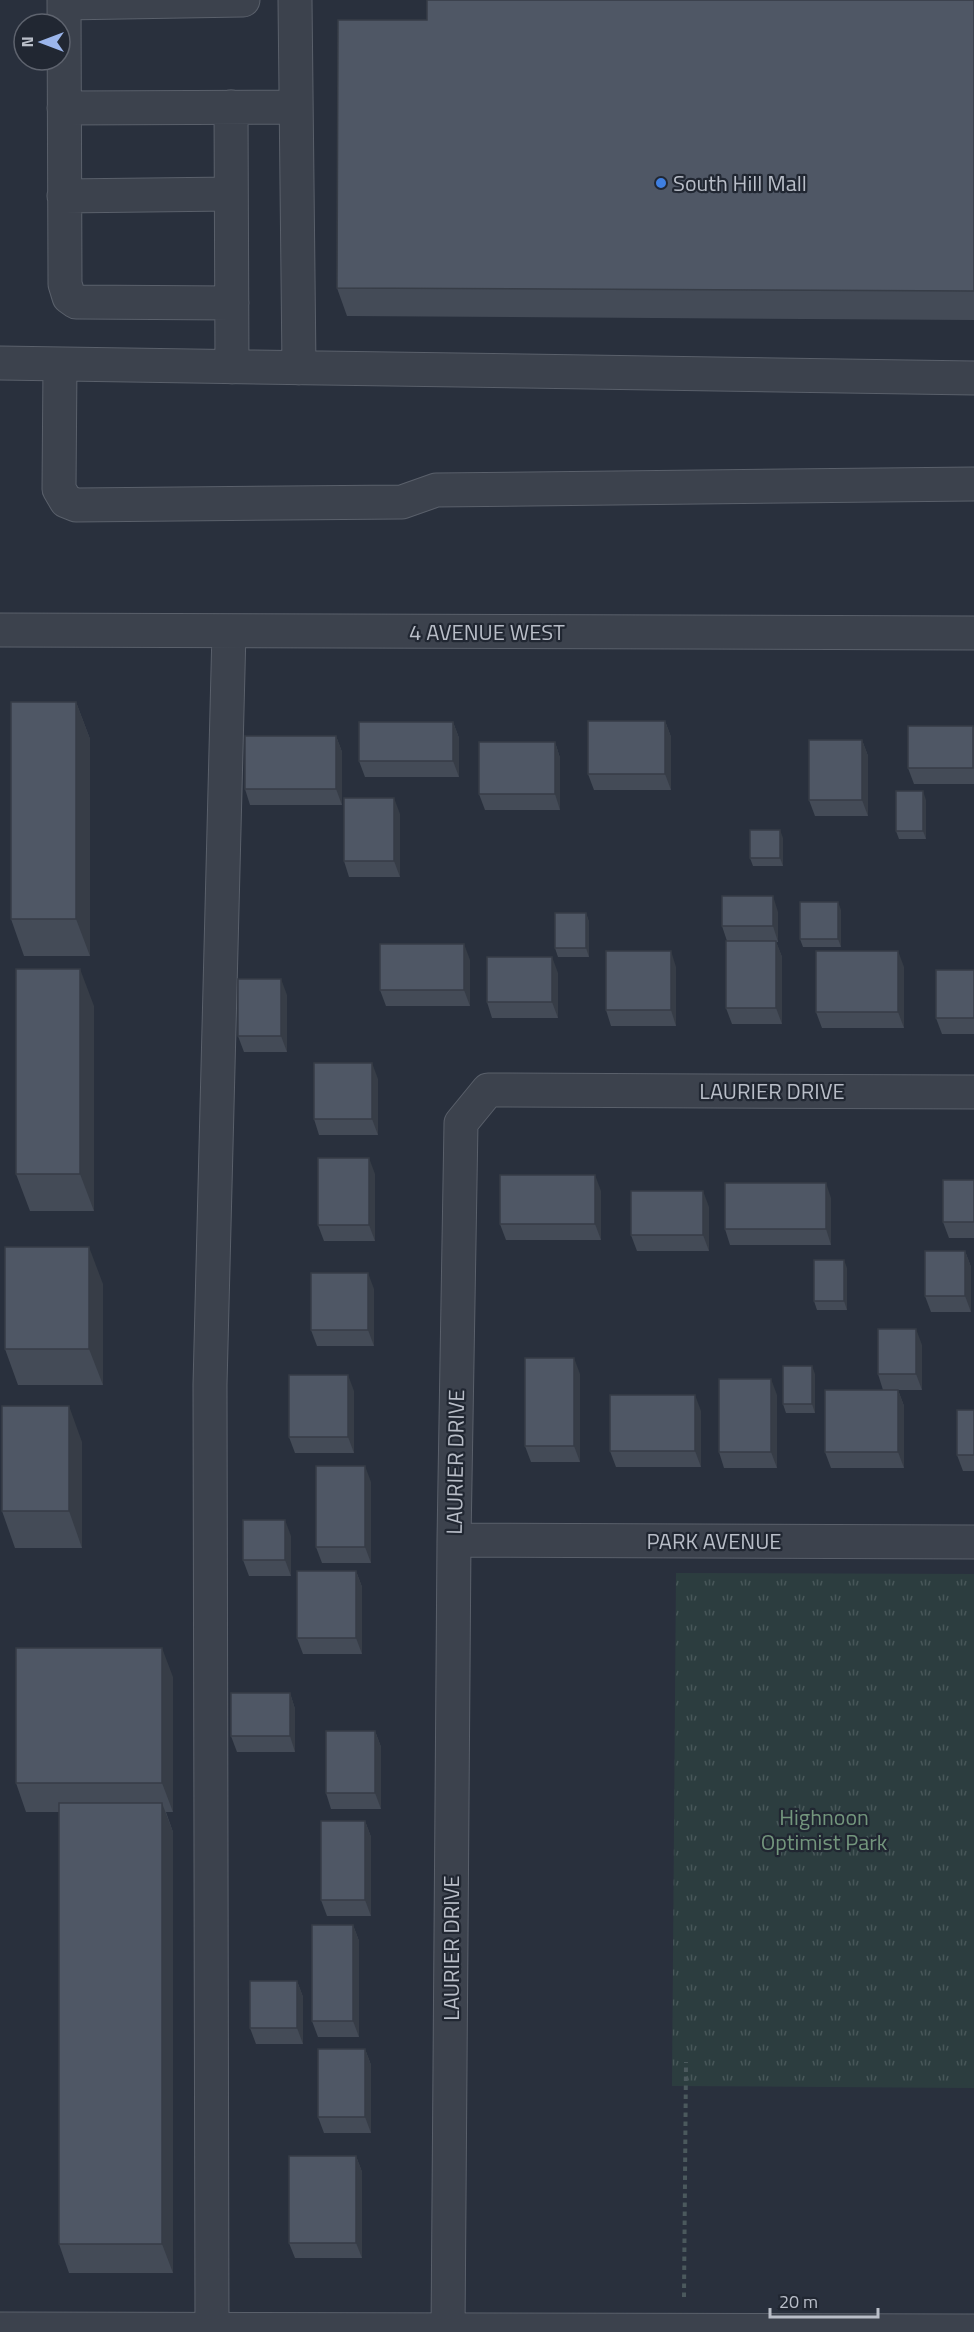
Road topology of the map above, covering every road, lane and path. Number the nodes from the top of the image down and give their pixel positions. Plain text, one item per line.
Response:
1 (243, 0) edge
2 (295, 0) edge
3 (64, 1) edge
4 (231, 107) junction
5 (296, 107) junction
6 (64, 108) junction
7 (231, 194) junction
8 (64, 195) junction
9 (232, 303) junction
10 (0, 363) edge
11 (60, 364) junction
12 (232, 367) junction
13 (299, 368) junction
14 (974, 378) edge
15 (974, 484) edge
16 (0, 630) edge
17 (229, 631) junction
18 (974, 633) edge
19 (974, 1092) edge
20 (454, 1540) junction
21 (974, 1542) edge
22 (686, 2062) dead end
23 (0, 2329) edge
24 (212, 2331) edge
25 (448, 2331) edge
26 (684, 2331) edge
27 (974, 2331) edge

1 - 3 street
2 - 5 street
3 - 6 street
4 - 5 street
4 - 6 street
4 - 7 street
5 - 13 street
6 - 8 street
7 - 8 street
7 - 9 street
8 - 9 street
9 - 12 street
10 - 11 street
11 - 12 street
11 - 15 street
12 - 13 street
13 - 14 street
16 - 17 street, 4 AVENUE WEST
17 - 18 street, 4 AVENUE WEST
17 - 24 street
19 - 20 street, LAURIER DRIVE
20 - 21 street, PARK AVENUE
20 - 25 street, LAURIER DRIVE
22 - 26 path
23 - 24 street
24 - 25 street
25 - 26 street
26 - 27 street

